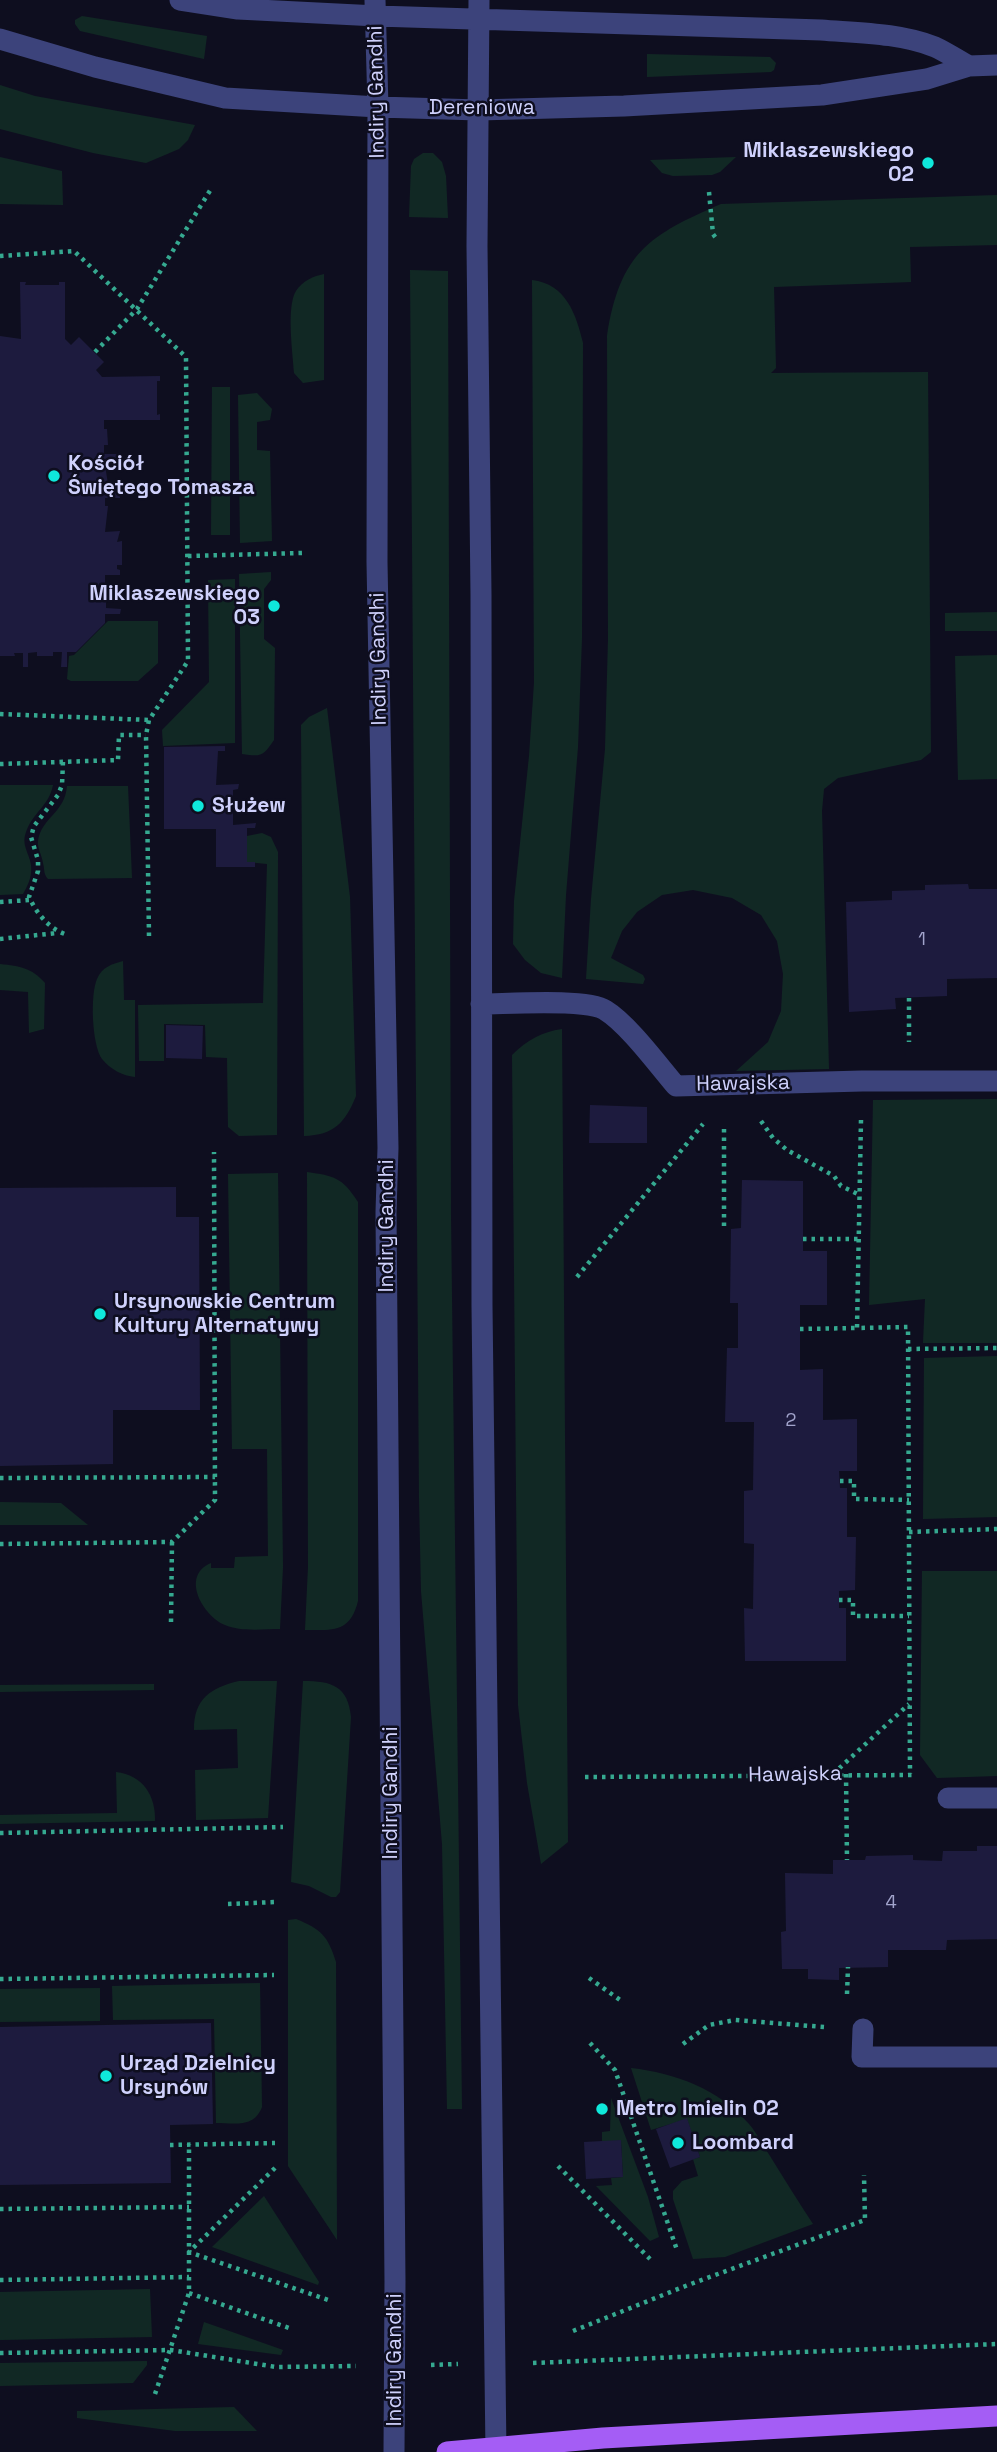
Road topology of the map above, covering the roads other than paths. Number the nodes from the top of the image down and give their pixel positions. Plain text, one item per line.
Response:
1 (180, 0) edge
2 (376, 8) edge
3 (479, 10) edge
4 (0, 39) edge
5 (997, 65) edge
6 (969, 66) junction
7 (378, 107) junction
8 (479, 110) junction
9 (481, 1004) junction
10 (997, 1081) edge
11 (948, 1798) road end
12 (997, 1798) edge
13 (863, 2029) dead end
14 (997, 2057) edge
15 (997, 2416) edge
16 (496, 2450) edge
17 (394, 2452) edge
18 (447, 2452) edge

1 - 2 street
2 - 3 street
2 - 7 street, Indiry Gandhi
3 - 6 street
3 - 8 street
4 - 7 street, Dereniowa
5 - 6 street, Dereniowa
6 - 8 street, Dereniowa
7 - 8 street, Dereniowa
7 - 17 street, Indiry Gandhi
8 - 9 street
9 - 10 street, Hawajska
9 - 16 street
11 - 12 street
13 - 14 street
15 - 16 main road
16 - 18 main road

